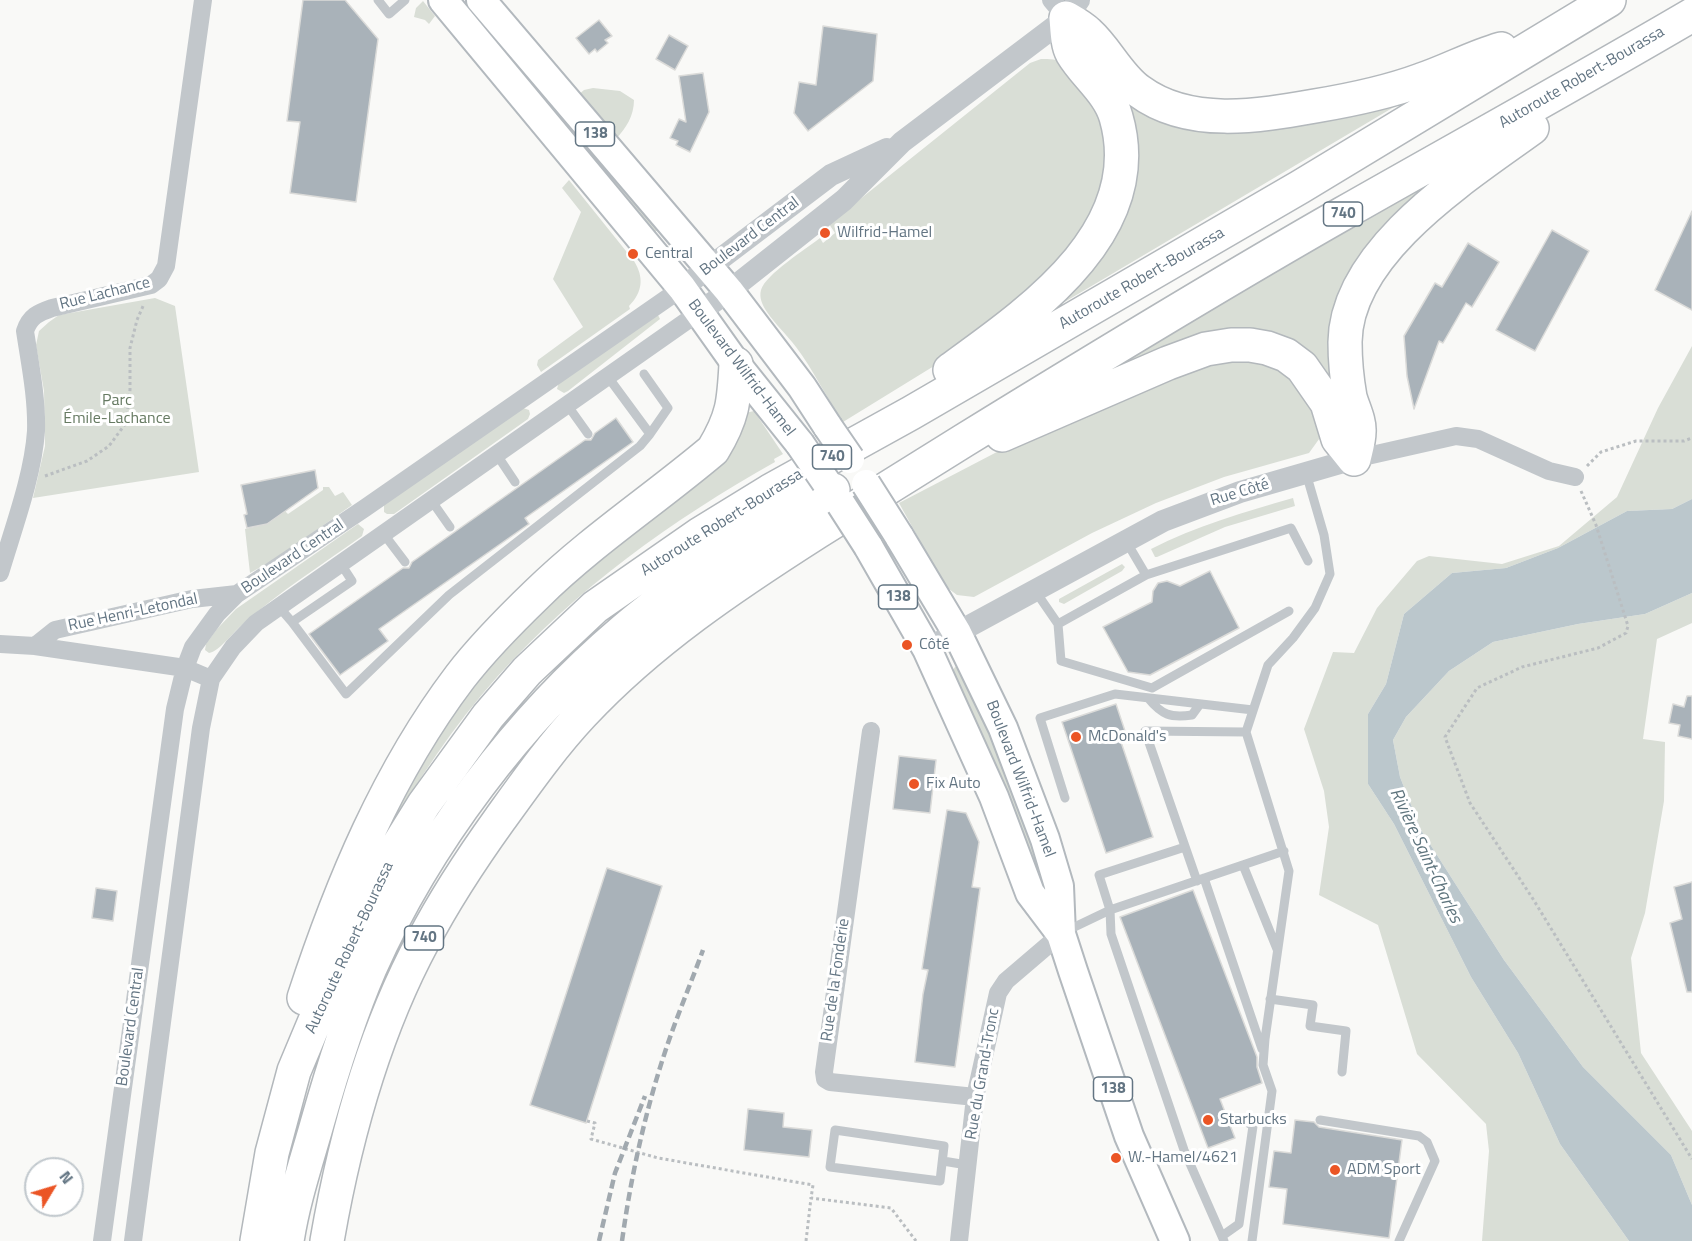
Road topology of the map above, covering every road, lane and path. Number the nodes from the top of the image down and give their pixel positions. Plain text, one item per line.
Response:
1 (203, 0) edge
2 (378, 0) edge
3 (405, 0) edge
4 (443, 0) edge
5 (481, 0) edge
6 (1609, 0) edge
7 (1065, 6) edge
8 (1692, 15) edge
9 (1557, 32) junction
10 (1565, 88) junction
11 (540, 93) junction
12 (902, 142) junction
13 (709, 267) junction
14 (151, 285) junction
15 (681, 288) junction
16 (729, 291) junction
17 (698, 313) junction
18 (736, 364) junction
19 (644, 374) dead end
20 (608, 377) junction
21 (529, 394) junction
22 (568, 406) junction
23 (911, 413) junction
24 (548, 420) junction
25 (588, 434) dead end
26 (650, 434) junction
27 (1692, 438) edge
28 (497, 455) junction
29 (1354, 459) junction
30 (914, 471) junction
31 (1306, 473) junction
32 (1575, 477) junction
33 (836, 480) junction
34 (27, 482) junction
35 (515, 482) dead end
36 (431, 500) junction
37 (365, 508) junction
38 (450, 527) dead end
39 (383, 533) junction
40 (1125, 540) junction
41 (1308, 561) dead end
42 (405, 562) dead end
43 (341, 564) junction
44 (0, 573) edge
45 (1146, 575) junction
46 (1035, 590) junction
47 (237, 594) junction
48 (279, 606) junction
49 (1289, 610) dead end
50 (292, 622) junction
51 (1058, 624) junction
52 (957, 633) junction
53 (0, 644) edge
54 (35, 646) junction
55 (927, 650) junction
56 (185, 668) junction
57 (211, 679) junction
58 (1148, 698) junction
59 (1200, 704) junction
60 (1252, 710) junction
61 (871, 731) dead end
62 (1246, 732) junction
63 (1065, 798) dead end
64 (1185, 847) junction
65 (1284, 851) junction
66 (1244, 865) junction
67 (1200, 880) junction
68 (1110, 910) junction
69 (1061, 934) junction
70 (1278, 950) junction
71 (1270, 999) junction
72 (1263, 1055) junction
73 (294, 1071) junction
74 (1342, 1072) dead end
75 (124, 1081) junction
76 (154, 1086) junction
77 (975, 1097) junction
78 (319, 1117) junction
79 (1243, 1119) dead end
80 (1320, 1120) dead end
81 (587, 1121) dead end
82 (1692, 1159) edge
83 (943, 1161) junction
84 (967, 1165) junction
85 (811, 1198) junction
86 (1223, 1238) edge
87 (102, 1241) edge
88 (133, 1241) edge
89 (257, 1241) edge
90 (287, 1241) edge
91 (303, 1241) edge
92 (327, 1241) edge
93 (806, 1241) edge
94 (916, 1241) edge
95 (959, 1241) edge
96 (1175, 1241) edge
97 (1252, 1241) edge
98 (1399, 1241) edge

1 - 14 street, Rue Lachance
2 - 3 lane
4 - 11 main road, Boulevard Wilfrid-Hamel / 138
5 - 11 main road, Boulevard Wilfrid-Hamel / 138
6 - 9 highway, Autoroute Robert-Bourassa / 740
7 - 9 highway
7 - 12 street, Boulevard Central
7 - 23 highway
8 - 10 highway, Autoroute Robert-Bourassa / 740
9 - 23 highway, Autoroute Robert-Bourassa / 740
10 - 29 highway
10 - 30 highway, Autoroute Robert-Bourassa / 740
11 - 13 main road, Boulevard Wilfrid-Hamel / 138
11 - 15 main road, Boulevard Wilfrid-Hamel / 138
12 - 13 street, Boulevard Central
12 - 16 street, Boulevard Central
13 - 15 street, Boulevard Central
13 - 16 main road, Boulevard Wilfrid-Hamel / 138
14 - 34 path
14 - 34 street, Rue Lachance
15 - 17 main road, Boulevard Wilfrid-Hamel / 138
15 - 21 street, Boulevard Central
16 - 17 street, Boulevard Central
16 - 33 main road, Boulevard Wilfrid-Hamel / 138, bridge
17 - 18 main road, Boulevard Wilfrid-Hamel / 138
17 - 20 street, Boulevard Central
18 - 33 main road, Boulevard Wilfrid-Hamel / 138, bridge
18 - 73 highway
19 - 26 lane
20 - 22 street, Boulevard Central
20 - 26 lane
21 - 24 street
21 - 37 street, Boulevard Central
22 - 24 street, Boulevard Central
22 - 25 lane
23 - 73 highway, Autoroute Robert-Bourassa / 740
24 - 28 street, Boulevard Central
26 - 50 lane
27 - 32 path
28 - 35 lane
28 - 36 street, Boulevard Central
29 - 30 highway
29 - 31 street, Rue Côté
29 - 32 street, Rue Côté
30 - 92 highway, Autoroute Robert-Bourassa / 740
31 - 40 street, Rue Côté
31 - 60 lane
32 - 82 path
33 - 52 main road, Boulevard Wilfrid-Hamel / 138, bridge
33 - 55 main road, Boulevard Wilfrid-Hamel / 138, bridge
33 - 78 highway
34 - 44 street, Rue Lachance
36 - 38 lane
36 - 39 street, Boulevard Central
37 - 39 street
37 - 47 street, Boulevard Central
39 - 42 lane
39 - 43 street, Boulevard Central
40 - 45 lane
40 - 46 street, Rue Côté
41 - 45 lane
43 - 48 street, Boulevard Central
43 - 50 lane
45 - 51 lane
46 - 51 lane
46 - 52 street, Rue Côté
47 - 54 street, Rue Henri-Letondal
47 - 56 street, Boulevard Central
48 - 50 lane
48 - 57 street, Boulevard Central
49 - 51 lane
52 - 55 street, Rue Côté
52 - 69 main road, Boulevard Wilfrid-Hamel / 138
53 - 54 street, Rue Henri-Letondal
54 - 56 street, Rue Henri-Letondal
55 - 69 main road, Boulevard Wilfrid-Hamel / 138
56 - 57 street, Rue Henri-Letondal
56 - 75 street, Boulevard Central
57 - 76 street, Boulevard Central
58 - 59 lane
58 - 59 lane
58 - 63 lane
59 - 60 lane
60 - 62 lane
61 - 77 street, Rue de la Fonderie
62 - 64 lane
62 - 65 lane
64 - 67 lane
64 - 68 lane
65 - 66 lane
65 - 70 lane
66 - 67 lane
66 - 70 lane
67 - 68 lane
67 - 72 lane
68 - 69 lane
68 - 86 lane
69 - 77 street, Rue du Grand-Tronc
69 - 96 main road, Boulevard Wilfrid-Hamel / 138
70 - 71 lane
71 - 72 lane
71 - 74 lane
72 - 97 lane
73 - 89 highway, Autoroute Robert-Bourassa / 740
75 - 76 street
75 - 87 street, Boulevard Central
76 - 88 street, Boulevard Central
77 - 84 street, Rue du Grand-Tronc
78 - 90 highway
78 - 91 highway
79 - 86 lane
80 - 98 lane
81 - 85 path
83 - 83 lane
83 - 84 lane
84 - 95 street, Rue du Grand-Tronc
85 - 93 path
85 - 94 path

